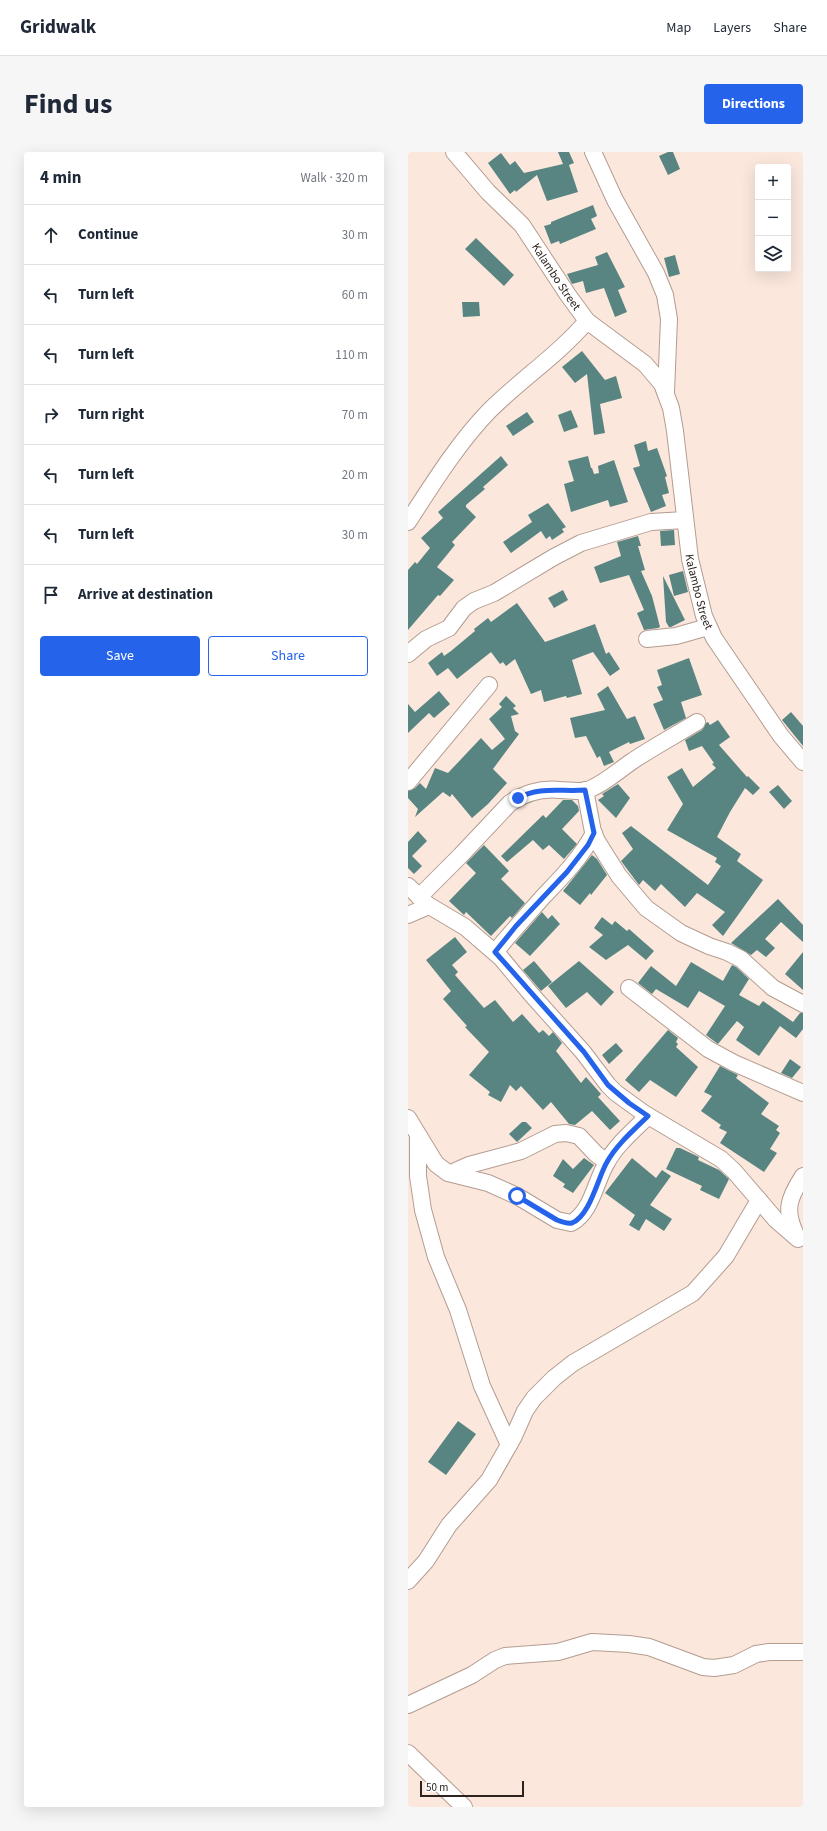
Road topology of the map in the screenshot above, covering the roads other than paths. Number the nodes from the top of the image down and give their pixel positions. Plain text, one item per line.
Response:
1 (454, 152) edge
2 (593, 152) edge
3 (587, 321) junction
4 (666, 392) junction
5 (685, 520) junction
6 (408, 522) edge
7 (708, 627) junction
8 (647, 639) dead end
9 (408, 654) edge
10 (489, 685) dead end
11 (697, 722) dead end
12 (803, 762) edge
13 (408, 782) edge
14 (585, 790) junction
15 (594, 833) junction
16 (419, 896) edge
17 (408, 915) edge
18 (495, 952) junction
19 (629, 988) dead end
20 (803, 1004) edge
21 (803, 1092) edge
22 (648, 1116) junction
23 (408, 1118) edge
24 (418, 1136) junction
25 (607, 1162) junction
26 (451, 1173) junction
27 (803, 1176) edge
28 (759, 1200) junction
29 (800, 1244) edge
30 (509, 1445) junction
31 (408, 1581) edge
32 (803, 1652) edge
33 (408, 1705) edge
34 (408, 1753) edge
35 (464, 1807) edge

1 - 3 street, Kalambo Street
2 - 4 street, Kalambo Street
3 - 4 street, Kalambo Street
3 - 6 street
4 - 5 street, Kalambo Street
5 - 7 street, Kalambo Street
5 - 9 street
7 - 8 street
7 - 12 street, Kalambo Street
10 - 13 street
11 - 14 street
14 - 15 street
14 - 16 street
15 - 18 street
15 - 20 street
16 - 17 street
16 - 18 street
18 - 22 street
19 - 21 street
22 - 25 street
22 - 28 street
23 - 24 street
24 - 26 street
24 - 30 street
25 - 26 street
25 - 26 street
27 - 29 street
28 - 29 street
28 - 30 street
30 - 31 street
32 - 33 street
34 - 35 street

